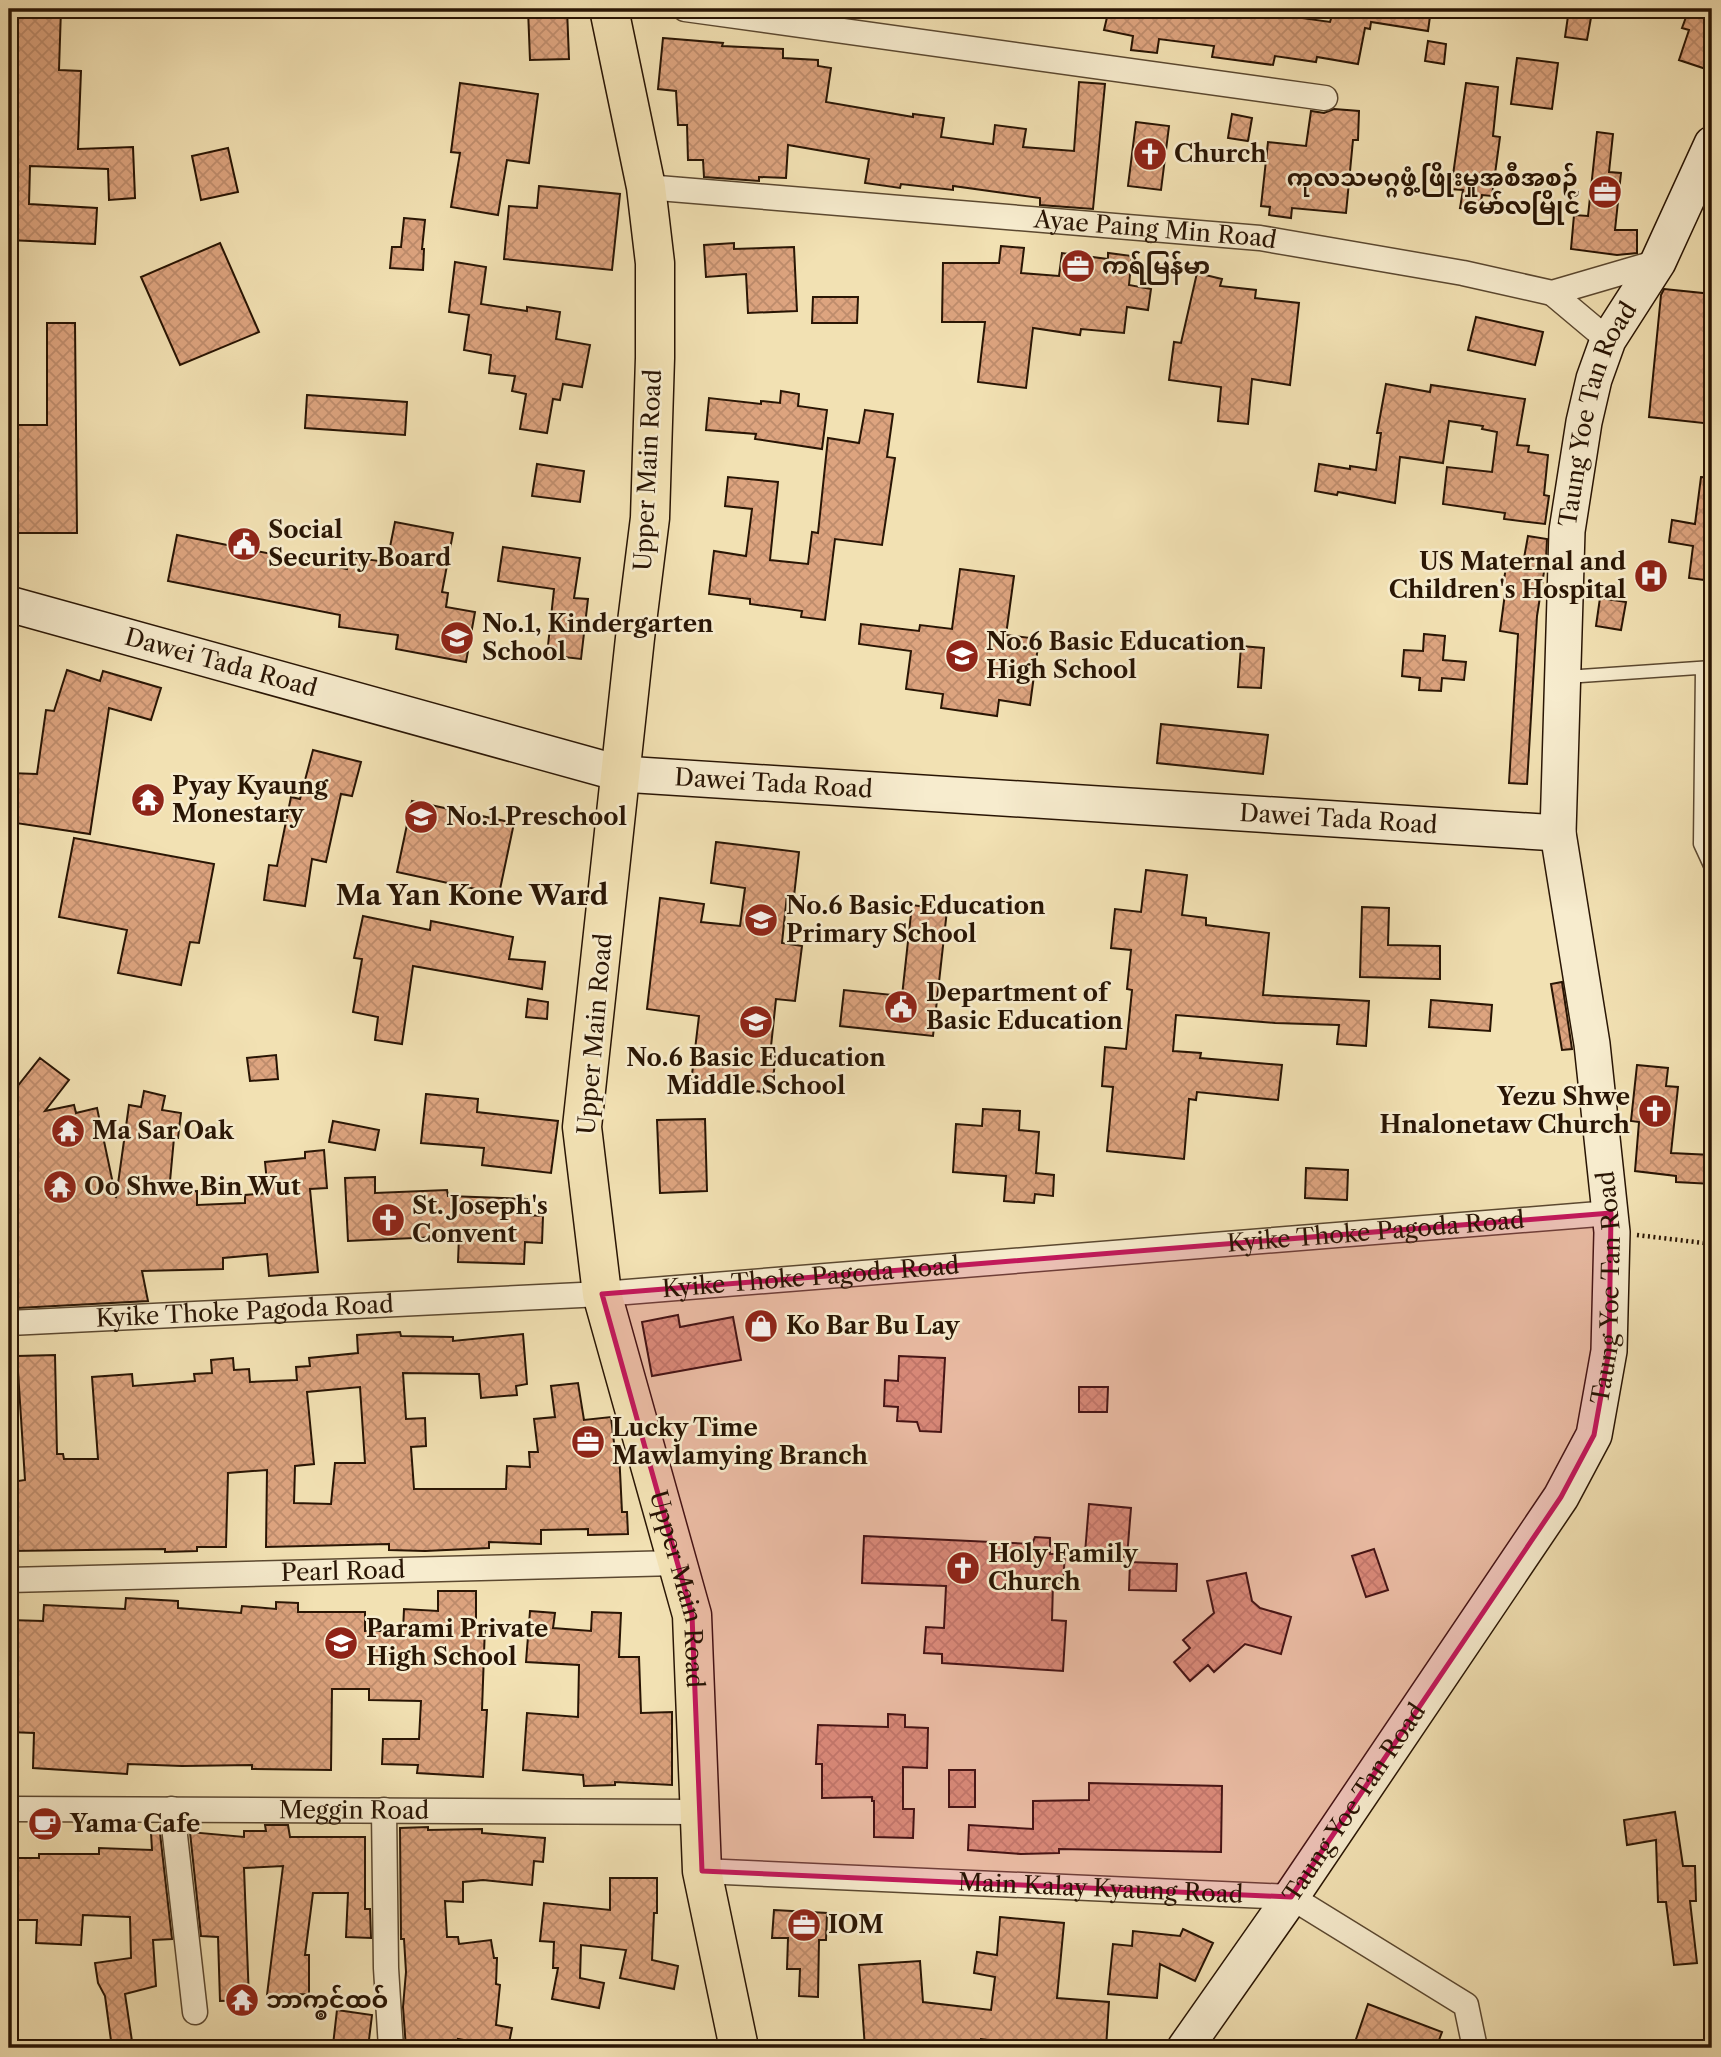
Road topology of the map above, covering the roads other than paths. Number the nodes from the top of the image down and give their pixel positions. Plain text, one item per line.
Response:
1 (608, 9) edge
2 (685, 9) edge
3 (1325, 98) dead end
4 (1712, 144) edge
5 (646, 187) junction
6 (1658, 262) junction
7 (1552, 293) junction
8 (1608, 340) junction
9 (9, 604) edge
10 (1707, 668) edge
11 (1563, 677) junction
12 (622, 774) junction
13 (1558, 833) junction
14 (1712, 870) edge
15 (1612, 1222) junction
16 (602, 1294) junction
17 (9, 1323) edge
18 (677, 1563) junction
19 (9, 1580) edge
20 (9, 1809) edge
21 (172, 1809) junction
22 (384, 1810) junction
23 (700, 1812) junction
24 (702, 1871) junction
25 (1292, 1897) junction
26 (195, 2012) dead end
27 (391, 2048) edge
28 (739, 2048) edge
29 (1185, 2048) edge
30 (1475, 2048) edge

1 - 5 main road, Upper Main Road
2 - 3 street
4 - 6 street, Taung Yoe Tan Road
5 - 7 street, Ayae Paing Min Road
5 - 12 main road, Upper Main Road
6 - 7 street, Ayae Paing Min Road
6 - 8 street, Taung Yoe Tan Road
7 - 8 street
8 - 11 street, Taung Yoe Tan Road
9 - 12 street, Dawei Tada Road
10 - 11 lane
10 - 14 lane
11 - 13 street, Taung Yoe Tan Road
12 - 13 street, Dawei Tada Road
12 - 16 main road, Upper Main Road
13 - 15 street, Taung Yoe Tan Road
15 - 16 street, Kyike Thoke Pagoda Road
15 - 25 street, Taung Yoe Tan Road
16 - 17 street, Kyike Thoke Pagoda Road
16 - 18 main road, Upper Main Road
18 - 19 street, Pearl Road
18 - 23 main road, Upper Main Road
20 - 21 street, Meggin Road
21 - 22 street, Meggin Road
21 - 26 street
22 - 23 street, Meggin Road
22 - 27 street
23 - 24 main road, Upper Main Road
24 - 25 street, Main Kalay Kyaung Road
24 - 28 main road, Upper Main Road
25 - 29 street, Taung Yoe Tan Road
25 - 30 street, Main Kalay Kyaung Road

